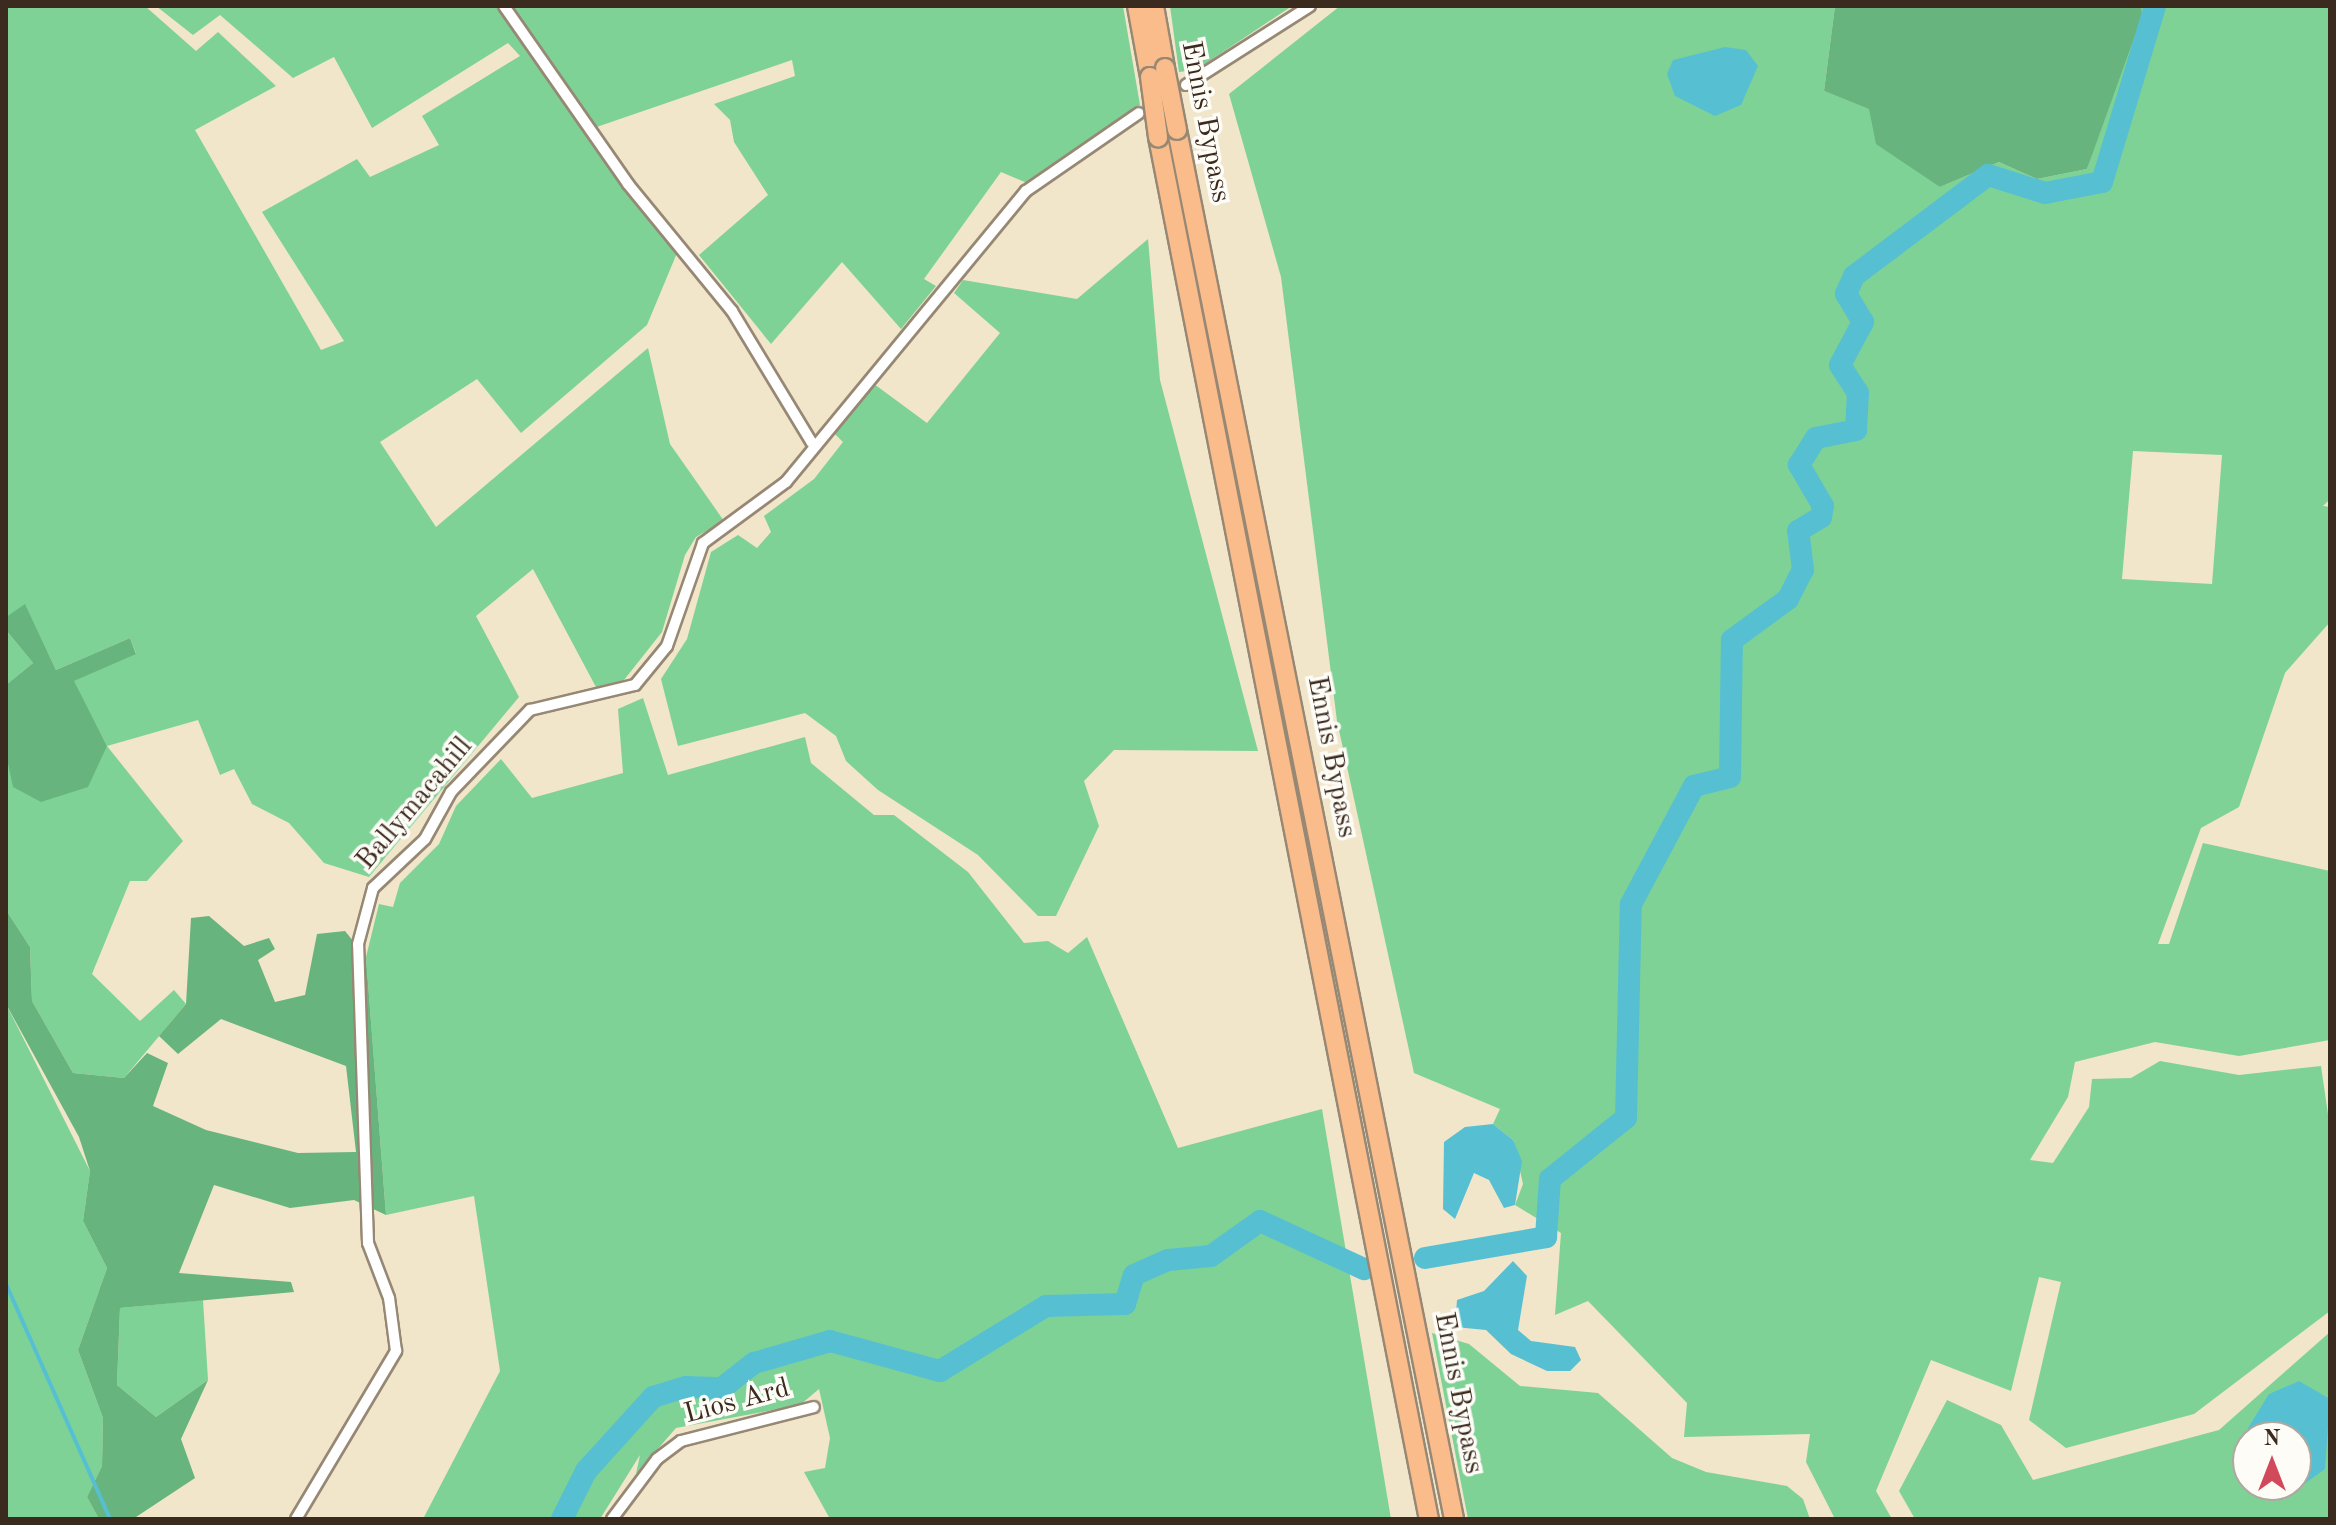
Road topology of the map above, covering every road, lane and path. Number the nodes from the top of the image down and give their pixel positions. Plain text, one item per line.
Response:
1 (504, 6) edge
2 (1137, 6) edge
3 (1154, 6) edge
4 (1310, 6) edge
5 (1158, 73) junction
6 (1186, 85) dead end
7 (1139, 113) dead end
8 (812, 443) junction
9 (814, 1407) dead end
10 (1447, 1481) junction
11 (296, 1519) edge
12 (612, 1519) edge
13 (1429, 1519) edge
14 (1454, 1519) edge
15 (1460, 1519) edge

1 - 8 street
2 - 5 highway, Ennis Bypass
3 - 5 highway, Ennis Bypass
4 - 6 street
5 - 10 highway, Ennis Bypass, bridge
5 - 13 highway, Ennis Bypass, bridge
7 - 8 street, Ballymacahill
8 - 11 street, Ballymacahill
9 - 12 street, Lios Ard
10 - 14 highway, Ennis Bypass
10 - 15 highway

